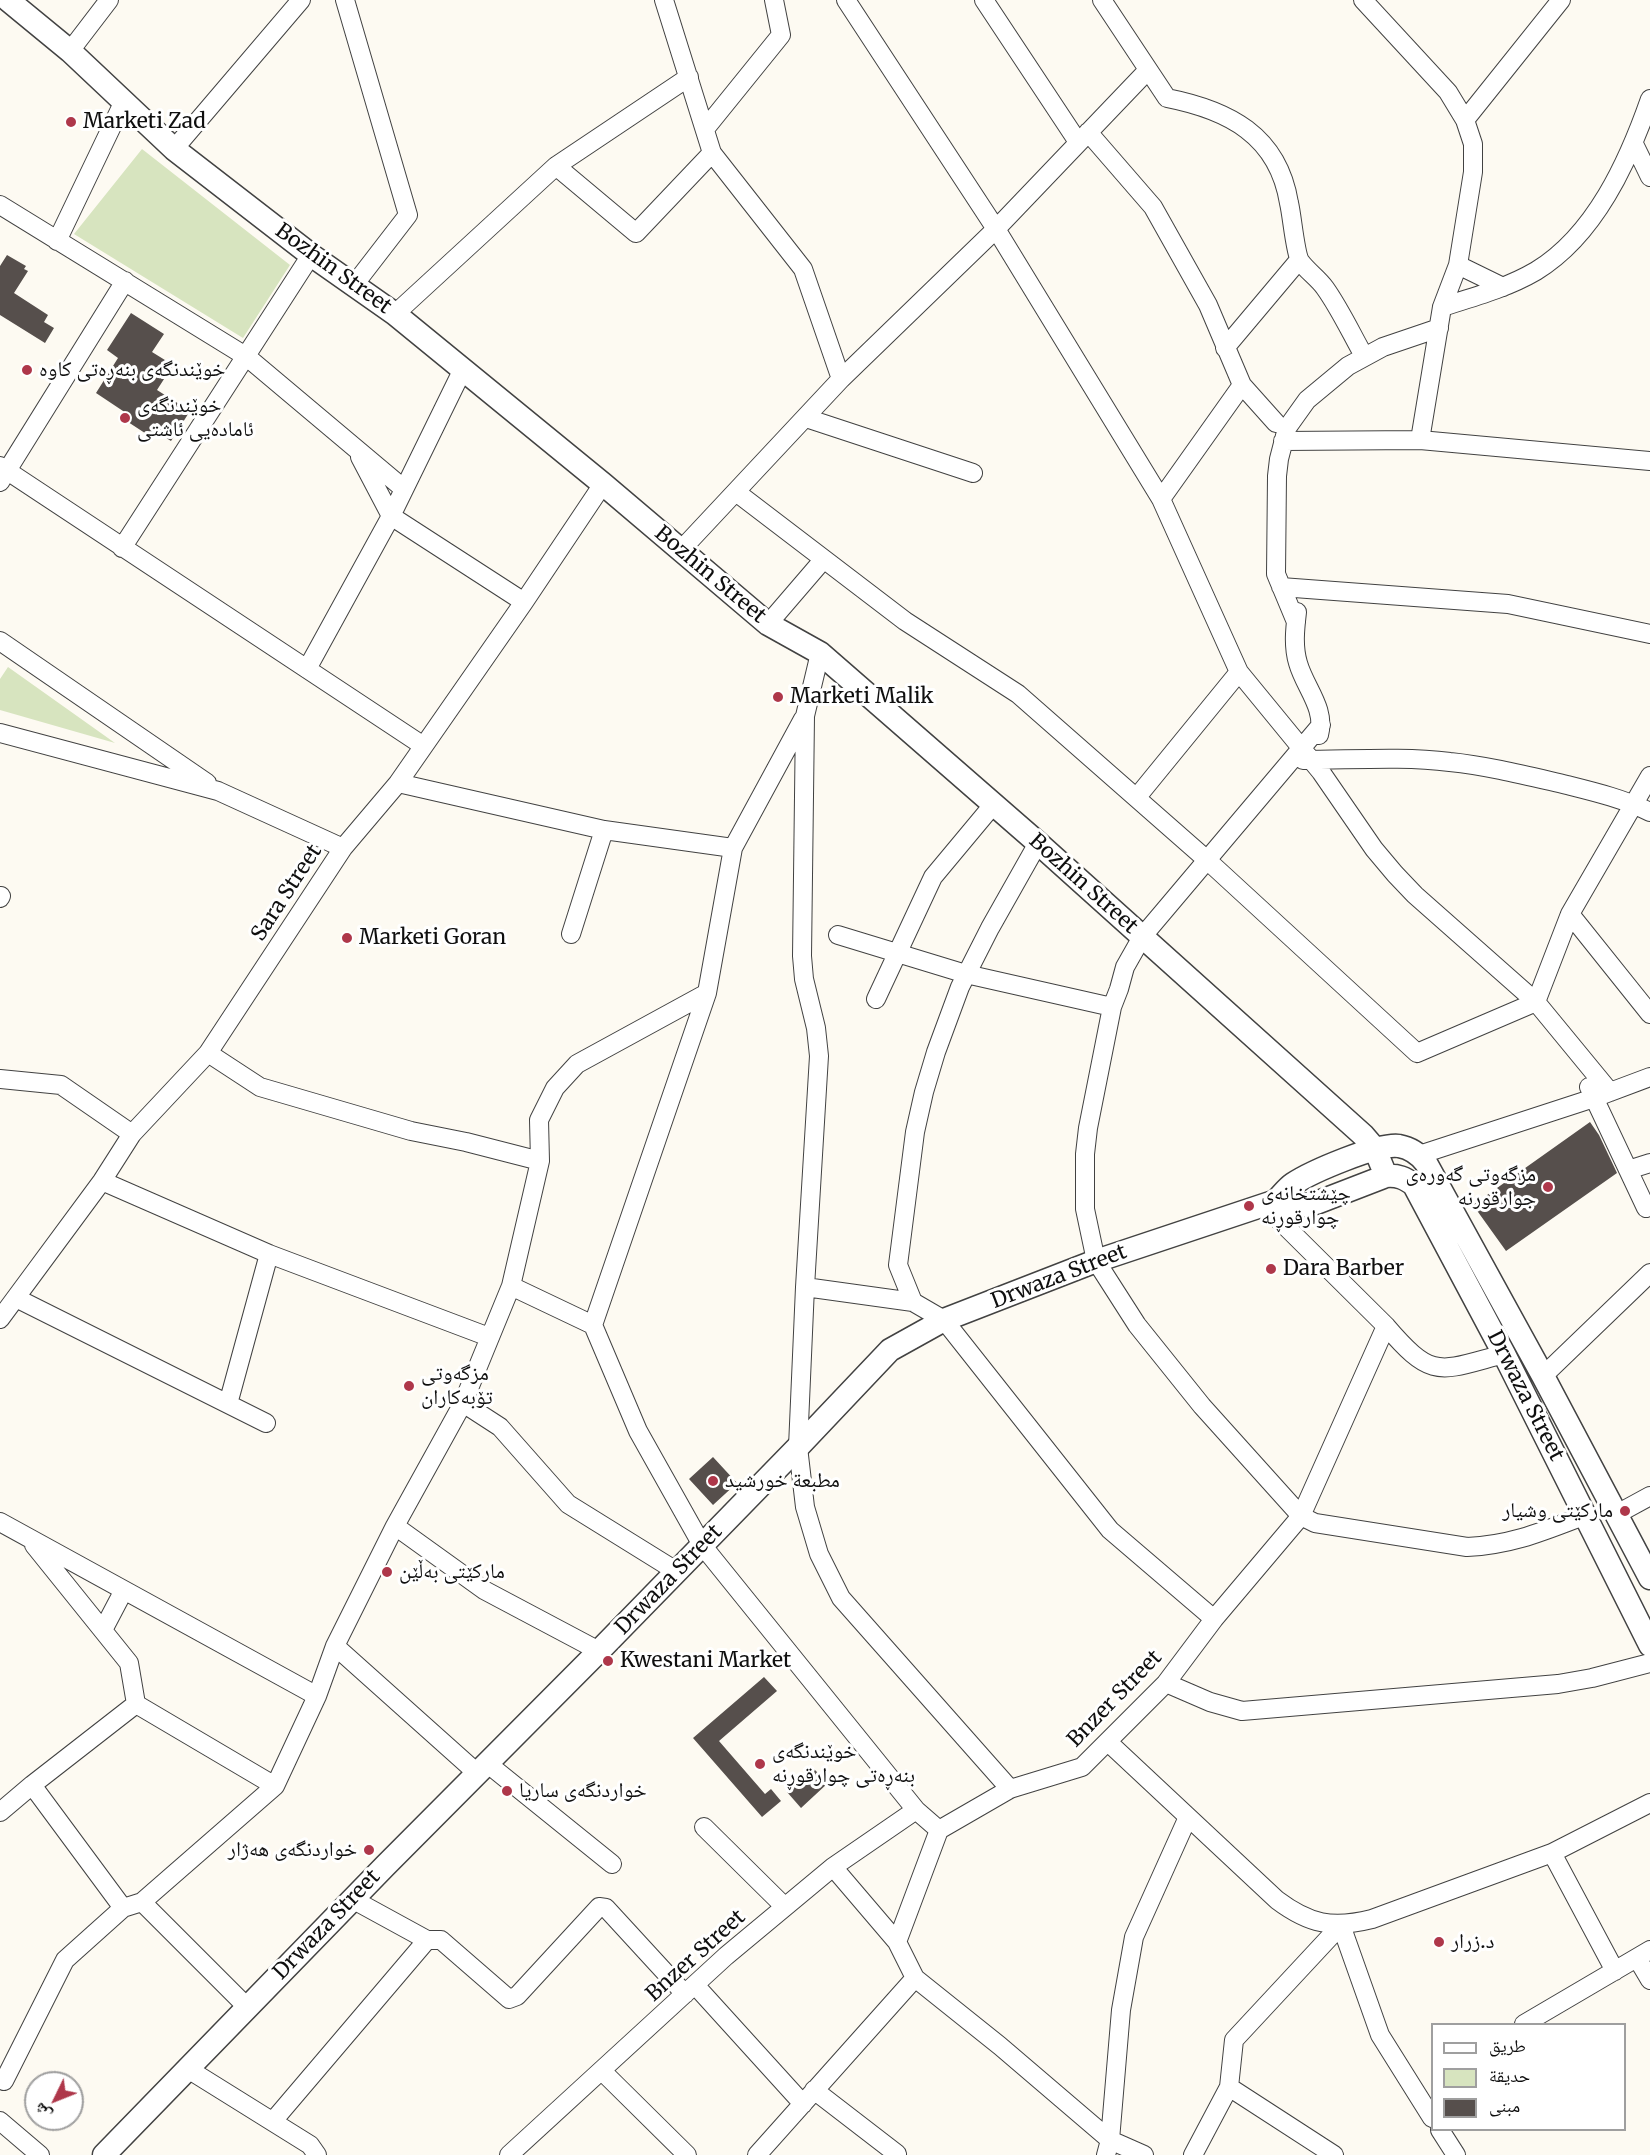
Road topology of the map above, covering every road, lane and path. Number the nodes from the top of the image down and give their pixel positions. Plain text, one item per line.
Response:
1 (8, 0) edge
2 (109, 0) edge
3 (301, 0) edge
4 (345, 0) edge
5 (664, 0) edge
6 (774, 0) edge
7 (846, 0) edge
8 (984, 0) edge
9 (1102, 0) edge
10 (1562, 0) edge
11 (1375, 4) edge
12 (70, 51) junction
13 (1148, 70) junction
14 (689, 77) junction
15 (1650, 99) edge
16 (124, 101) junction
17 (1465, 120) junction
18 (705, 129) junction
19 (1083, 137) junction
20 (1634, 144) junction
21 (174, 150) junction
22 (712, 153) junction
23 (556, 166) junction
24 (1650, 177) edge
25 (0, 206) edge
26 (996, 229) junction
27 (57, 241) junction
28 (311, 255) junction
29 (1299, 260) junction
30 (1458, 265) junction
31 (125, 281) junction
32 (354, 285) junction
33 (1503, 287) junction
34 (1442, 307) junction
35 (395, 314) junction
36 (1439, 328) junction
37 (1225, 348) junction
38 (1364, 356) junction
39 (247, 357) junction
40 (463, 369) junction
41 (842, 380) junction
42 (1237, 392) junction
43 (806, 418) junction
44 (1282, 431) junction
45 (1420, 440) junction
46 (355, 447) junction
47 (1650, 461) edge
48 (2, 473) edge
49 (973, 473) dead end
50 (603, 484) junction
51 (404, 489) junction
52 (736, 492) junction
53 (1161, 499) junction
54 (391, 516) junction
55 (122, 548) junction
56 (681, 550) junction
57 (823, 560) junction
58 (1290, 588) junction
59 (524, 602) junction
60 (768, 624) junction
61 (1650, 634) edge
62 (0, 641) edge
63 (820, 653) junction
64 (307, 669) junction
65 (1239, 672) junction
66 (805, 716) junction
67 (0, 733) edge
68 (422, 745) junction
69 (1302, 756) junction
70 (1650, 776) edge
71 (398, 783) junction
72 (218, 791) junction
73 (1137, 797) junction
74 (993, 805) junction
75 (1642, 808) edge
76 (604, 830) junction
77 (1038, 843) junction
78 (343, 848) junction
79 (733, 848) junction
80 (1207, 860) junction
81 (1570, 914) junction
82 (571, 934) dead end
83 (838, 935) dead end
84 (1142, 937) junction
85 (896, 953) junction
86 (966, 974) junction
87 (707, 993) junction
88 (876, 999) dead end
89 (1536, 1002) junction
90 (1112, 1007) junction
91 (1650, 1014) edge
92 (208, 1053) junction
93 (1650, 1077) edge
94 (0, 1079) edge
95 (1602, 1095) junction
96 (132, 1134) junction
97 (1375, 1149) junction
98 (1419, 1155) junction
99 (540, 1161) junction
100 (1650, 1164) edge
101 (1628, 1170) junction
102 (1386, 1176) junction
103 (102, 1181) junction
104 (1270, 1203) junction
105 (1649, 1206) edge
106 (269, 1254) junction
107 (1096, 1261) junction
108 (1650, 1273) edge
109 (511, 1286) junction
110 (805, 1287) junction
111 (16, 1298) junction
112 (913, 1302) junction
113 (0, 1319) edge
114 (944, 1320) junction
115 (593, 1326) junction
116 (1386, 1326) junction
117 (489, 1337) junction
118 (1504, 1354) junction
119 (1544, 1376) junction
120 (464, 1403) junction
121 (228, 1404) junction
122 (266, 1423) dead end
123 (798, 1447) junction
124 (1650, 1496) edge
125 (1617, 1514) junction
126 (1586, 1515) junction
127 (1301, 1516) junction
128 (0, 1522) edge
129 (395, 1526) junction
130 (29, 1539) junction
131 (702, 1545) junction
132 (676, 1571) junction
133 (1650, 1578) edge
134 (124, 1590) junction
135 (1214, 1619) junction
136 (103, 1630) junction
137 (1650, 1645) edge
138 (335, 1646) junction
139 (599, 1652) junction
140 (1650, 1663) edge
141 (1166, 1683) junction
142 (317, 1696) junction
143 (136, 1704) junction
144 (1108, 1742) junction
145 (483, 1769) junction
146 (32, 1785) junction
147 (275, 1786) junction
148 (1010, 1789) junction
149 (1650, 1803) edge
150 (916, 1810) junction
151 (0, 1812) edge
152 (1188, 1818) junction
153 (704, 1827) dead end
154 (939, 1830) junction
155 (1552, 1852) junction
156 (612, 1864) dead end
157 (833, 1868) junction
158 (352, 1899) junction
159 (142, 1902) junction
160 (785, 1907) junction
161 (123, 1908) junction
162 (1341, 1925) junction
163 (427, 1940) junction
164 (897, 1942) junction
165 (1644, 1954) edge
166 (1615, 1971) junction
167 (915, 1978) junction
168 (1650, 1980) edge
169 (690, 1989) junction
170 (248, 2007) junction
171 (1527, 2023) edge
172 (188, 2069) junction
173 (602, 2071) junction
174 (1, 2083) edge
175 (1229, 2087) junction
176 (808, 2097) junction
177 (1431, 2116) edge
178 (0, 2121) edge
179 (273, 2121) junction
180 (1441, 2131) edge
181 (1108, 2147) edge
182 (40, 2155) edge
183 (104, 2155) edge
184 (316, 2155) edge
185 (509, 2155) edge
186 (687, 2155) edge
187 (757, 2155) edge
188 (897, 2155) edge
189 (1144, 2155) edge
190 (1193, 2155) edge
191 (1334, 2155) edge
192 (1456, 2155) edge

1 - 12 street, Bozhin Street
2 - 12 street
3 - 21 street
4 - 32 street
5 - 14 street
6 - 18 street
7 - 26 street
8 - 19 street
9 - 13 street
10 - 17 street
11 - 17 street
12 - 16 street, Bozhin Street
13 - 19 street
13 - 29 street
14 - 18 street
14 - 23 street
15 - 20 street
16 - 21 street, Bozhin Street
16 - 27 street
17 - 30 street
18 - 22 street
19 - 26 street
19 - 37 street
20 - 24 street
20 - 33 street
21 - 28 street, Bozhin Street
22 - 23 street
22 - 41 street
23 - 35 street
25 - 27 street
26 - 41 street
26 - 53 street
27 - 31 street
28 - 32 street, Bozhin Street
28 - 39 street
29 - 37 street
29 - 38 street
30 - 33 street
30 - 34 street
31 - 39 street
31 - 48 street
32 - 35 street, Bozhin Street
33 - 34 street
34 - 36 street
35 - 40 street, Bozhin Street
36 - 38 street
36 - 45 street
37 - 42 street
38 - 44 street
39 - 46 street
39 - 55 street
40 - 50 street, Bozhin Street
40 - 51 street
41 - 43 street
42 - 44 street
42 - 53 street
43 - 49 street
43 - 52 street
44 - 45 street
44 - 58 street
45 - 47 street
46 - 51 street
46 - 54 street
48 - 55 street
50 - 56 street, Bozhin Street
50 - 59 street, Sara Street
51 - 54 street
52 - 56 street
52 - 57 street
53 - 65 street
54 - 59 street
54 - 64 street
55 - 64 street
56 - 60 street, Bozhin Street
57 - 60 street
57 - 73 street
58 - 61 street
58 - 69 street
59 - 68 street, Sara Street
60 - 63 street, Bozhin Street
62 - 72 street
63 - 66 street
63 - 74 street, Bozhin Street
64 - 68 street
65 - 69 street
65 - 73 street
66 - 79 street
66 - 110 street
67 - 72 street
68 - 71 street, Sara Street
69 - 75 street
69 - 80 street
69 - 89 street
70 - 75 street
71 - 76 street
71 - 78 street, Sara Street
72 - 78 street
73 - 80 street
74 - 77 street, Bozhin Street
74 - 85 street
75 - 81 street
76 - 79 street
76 - 82 street
77 - 84 street, Bozhin Street
77 - 86 street
78 - 92 street, Sara Street
79 - 87 street
80 - 84 street
80 - 89 street
81 - 89 street
81 - 91 street
83 - 85 street
84 - 90 street
84 - 97 street, Bozhin Street
85 - 86 street
85 - 88 street
86 - 90 street
86 - 112 street
87 - 99 street
87 - 115 street
89 - 95 street
90 - 107 street
92 - 96 street, Sara Street
92 - 99 street
93 - 95 street
94 - 96 street
95 - 98 street
95 - 101 street
96 - 103 street, Sara Street
97 - 98 street, Drwaza Street
97 - 102 street, Bozhin Street
97 - 104 street, Drwaza Street
98 - 119 street, Drwaza Street
99 - 109 street
100 - 101 street
101 - 105 street
102 - 104 street, Drwaza Street
102 - 118 street, Drwaza Street
103 - 106 street
103 - 111 street, Sara Street
104 - 107 street, Drwaza Street
104 - 116 street
106 - 117 street
106 - 121 street
107 - 114 street, Drwaza Street
107 - 127 street
108 - 119 street
109 - 115 street
109 - 117 street
110 - 112 street
110 - 123 street
111 - 113 street, Sara Street
111 - 121 street
112 - 114 street
114 - 123 street, Drwaza Street
114 - 135 street
115 - 131 street
116 - 118 street
116 - 127 street, Bnzer Street
117 - 120 street
118 - 126 street, Drwaza Street
119 - 125 street, Drwaza Street
120 - 129 street
120 - 132 street
121 - 122 street
123 - 131 street, Drwaza Street
123 - 148 street
124 - 125 street
125 - 133 street, Drwaza Street
126 - 127 street
126 - 137 street, Drwaza Street
127 - 135 street, Bnzer Street
128 - 130 street
129 - 138 street
129 - 139 street
130 - 134 street
130 - 136 street
131 - 132 street, Drwaza Street
131 - 150 street
132 - 139 street, Drwaza Street
134 - 136 street
134 - 142 street
135 - 141 street, Bnzer Street
136 - 143 street
138 - 142 street
138 - 145 street
139 - 145 street, Drwaza Street
140 - 141 street
141 - 144 street, Bnzer Street
142 - 147 street
143 - 146 street
143 - 147 street
144 - 148 street, Bnzer Street
144 - 152 street
145 - 156 street
145 - 158 street, Drwaza Street
146 - 151 street
146 - 161 street
147 - 159 street
148 - 154 street, Bnzer Street
149 - 155 street
150 - 154 street
150 - 157 street, Bnzer Street
152 - 162 street
152 - 181 street
153 - 160 street
154 - 164 street
155 - 162 street
155 - 166 street
157 - 160 street, Bnzer Street
157 - 164 street
158 - 163 street
158 - 170 street, Drwaza Street
159 - 161 street
159 - 170 street
160 - 169 street, Bnzer Street
161 - 174 street
162 - 175 street
162 - 177 street
163 - 169 street
163 - 179 street
164 - 167 street
165 - 166 street
165 - 168 street
166 - 171 street
167 - 176 street
167 - 181 street
169 - 173 street, Bnzer Street
169 - 176 street
170 - 172 street, Drwaza Street
172 - 179 street
172 - 183 street, Drwaza Street
173 - 185 street, Bnzer Street
173 - 186 street
175 - 190 street
175 - 191 street
176 - 187 street
176 - 188 street
178 - 182 street
179 - 184 street
180 - 192 street
181 - 189 street

